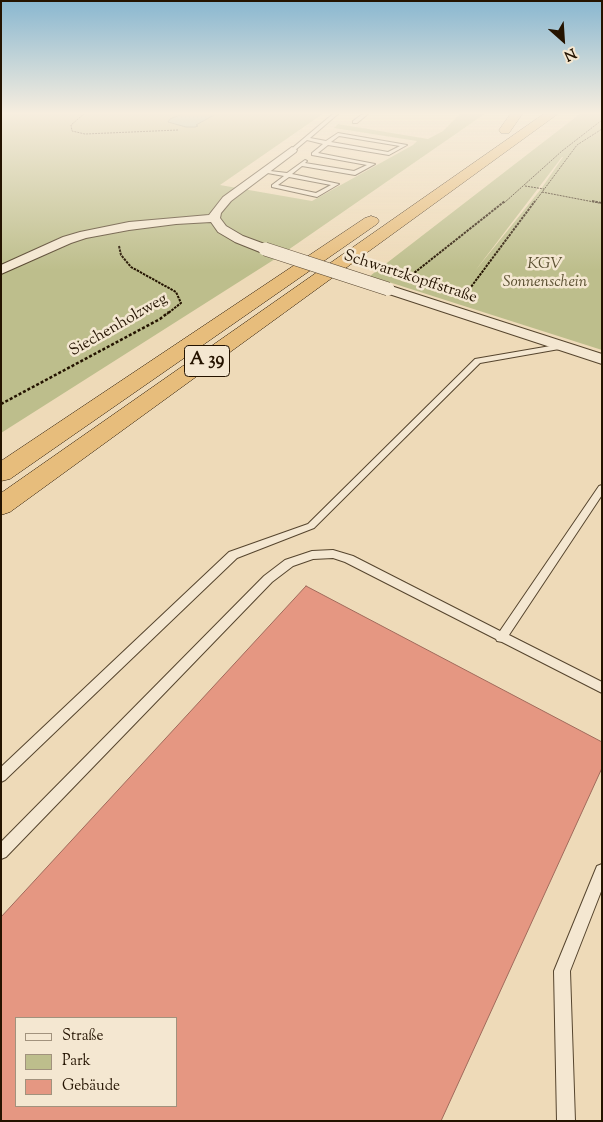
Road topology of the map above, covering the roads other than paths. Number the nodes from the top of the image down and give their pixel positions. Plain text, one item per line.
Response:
1 (272, 165) edge
2 (299, 165) edge
3 (309, 165) edge
4 (369, 165) edge
5 (470, 165) edge
6 (264, 171) junction
7 (288, 175) junction
8 (383, 212) dead end
9 (214, 218) junction
10 (1, 270) edge
11 (562, 346) junction
12 (602, 359) edge
13 (1, 473) edge
14 (602, 488) edge
15 (597, 503) edge
16 (1, 506) edge
17 (501, 638) junction
18 (602, 688) edge
19 (1, 776) edge
20 (1, 852) edge
21 (602, 871) edge
22 (566, 1121) edge

1 - 6 street
2 - 7 lane
3 - 4 lane
5 - 16 highway, A 39
6 - 7 lane
6 - 9 street
7 - 7 lane
8 - 13 highway, A 39
9 - 10 street
9 - 11 street, Schwartzkopffstraße, bridge
11 - 12 street, Schwartzkopffstraße
11 - 19 lane
14 - 15 lane
15 - 17 lane
17 - 18 lane
17 - 20 lane
21 - 22 lane

